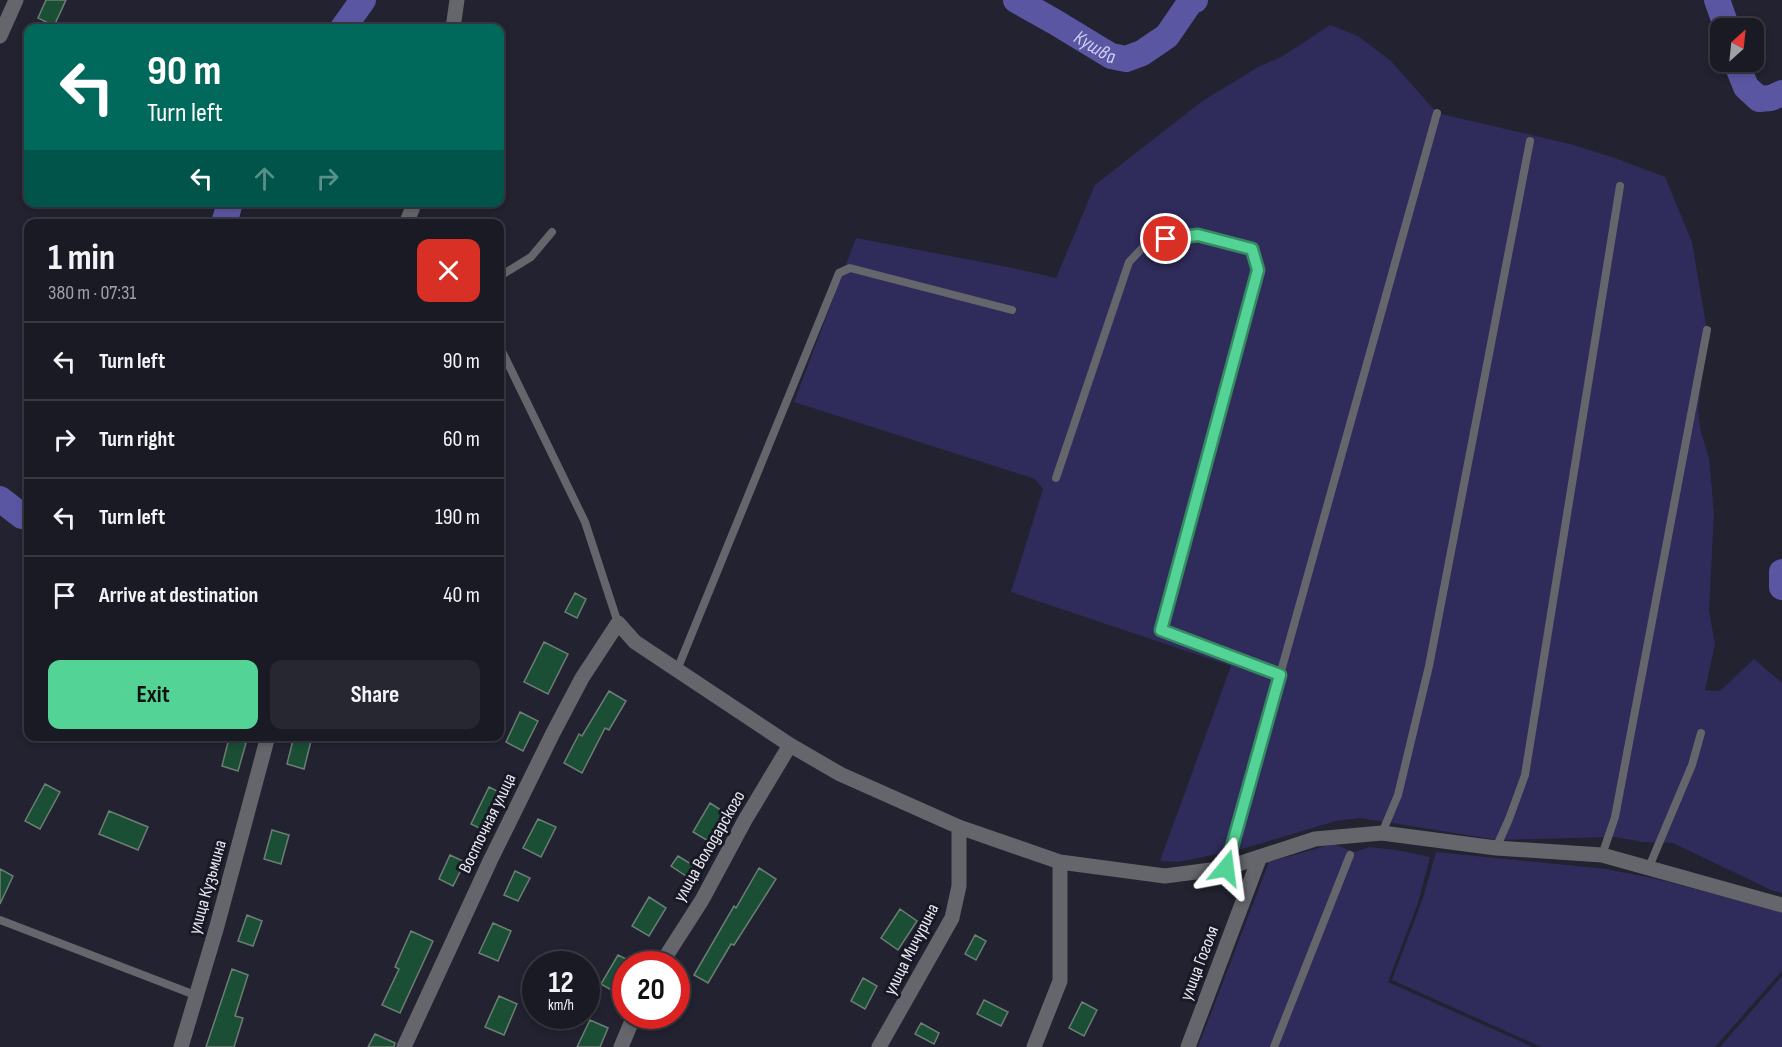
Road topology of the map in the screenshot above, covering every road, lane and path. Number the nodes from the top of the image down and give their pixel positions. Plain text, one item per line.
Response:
1 (16, 0) edge
2 (457, 0) edge
3 (454, 24) edge
4 (0, 36) edge
5 (1437, 113) dead end
6 (1530, 141) dead end
7 (1620, 186) dead end
8 (552, 232) dead end
9 (504, 274) edge
10 (1012, 310) dead end
11 (1707, 330) dead end
12 (504, 355) edge
13 (1056, 478) dead end
14 (618, 623) junction
15 (677, 670) junction
16 (1280, 675) junction
17 (1701, 733) dead end
18 (267, 741) edge
19 (790, 746) junction
20 (959, 827) junction
21 (1382, 833) junction
22 (1496, 848) junction
23 (1350, 855) dead end
24 (1602, 855) junction
25 (1259, 859) junction
26 (1060, 862) junction
27 (1649, 867) junction
28 (1226, 868) junction
29 (1782, 904) edge
30 (0, 920) edge
31 (669, 951) edge
32 (195, 995) junction
33 (629, 1029) edge
34 (181, 1047) edge
35 (404, 1047) edge
36 (621, 1047) edge
37 (879, 1047) edge
38 (1034, 1047) edge
39 (1188, 1047) edge
40 (1274, 1047) edge

1 - 4 street
2 - 3 street
5 - 16 lane
6 - 21 lane
7 - 22 lane
8 - 9 lane
10 - 15 lane
11 - 24 lane
12 - 14 lane
13 - 16 lane
14 - 15 street
14 - 35 street, Восточная улица
15 - 19 street
16 - 28 lane
17 - 27 lane
18 - 32 street, улица Кузьмина
19 - 20 street
19 - 31 street, улица Володарского
20 - 26 street
20 - 37 street, улица Мичурина
21 - 22 street
21 - 25 street
22 - 24 street
23 - 40 lane
24 - 27 street
25 - 28 street
25 - 39 street, улица Гоголя
26 - 28 street
26 - 38 street
27 - 29 street
30 - 32 lane
32 - 34 street, улица Кузьмина
33 - 36 street

